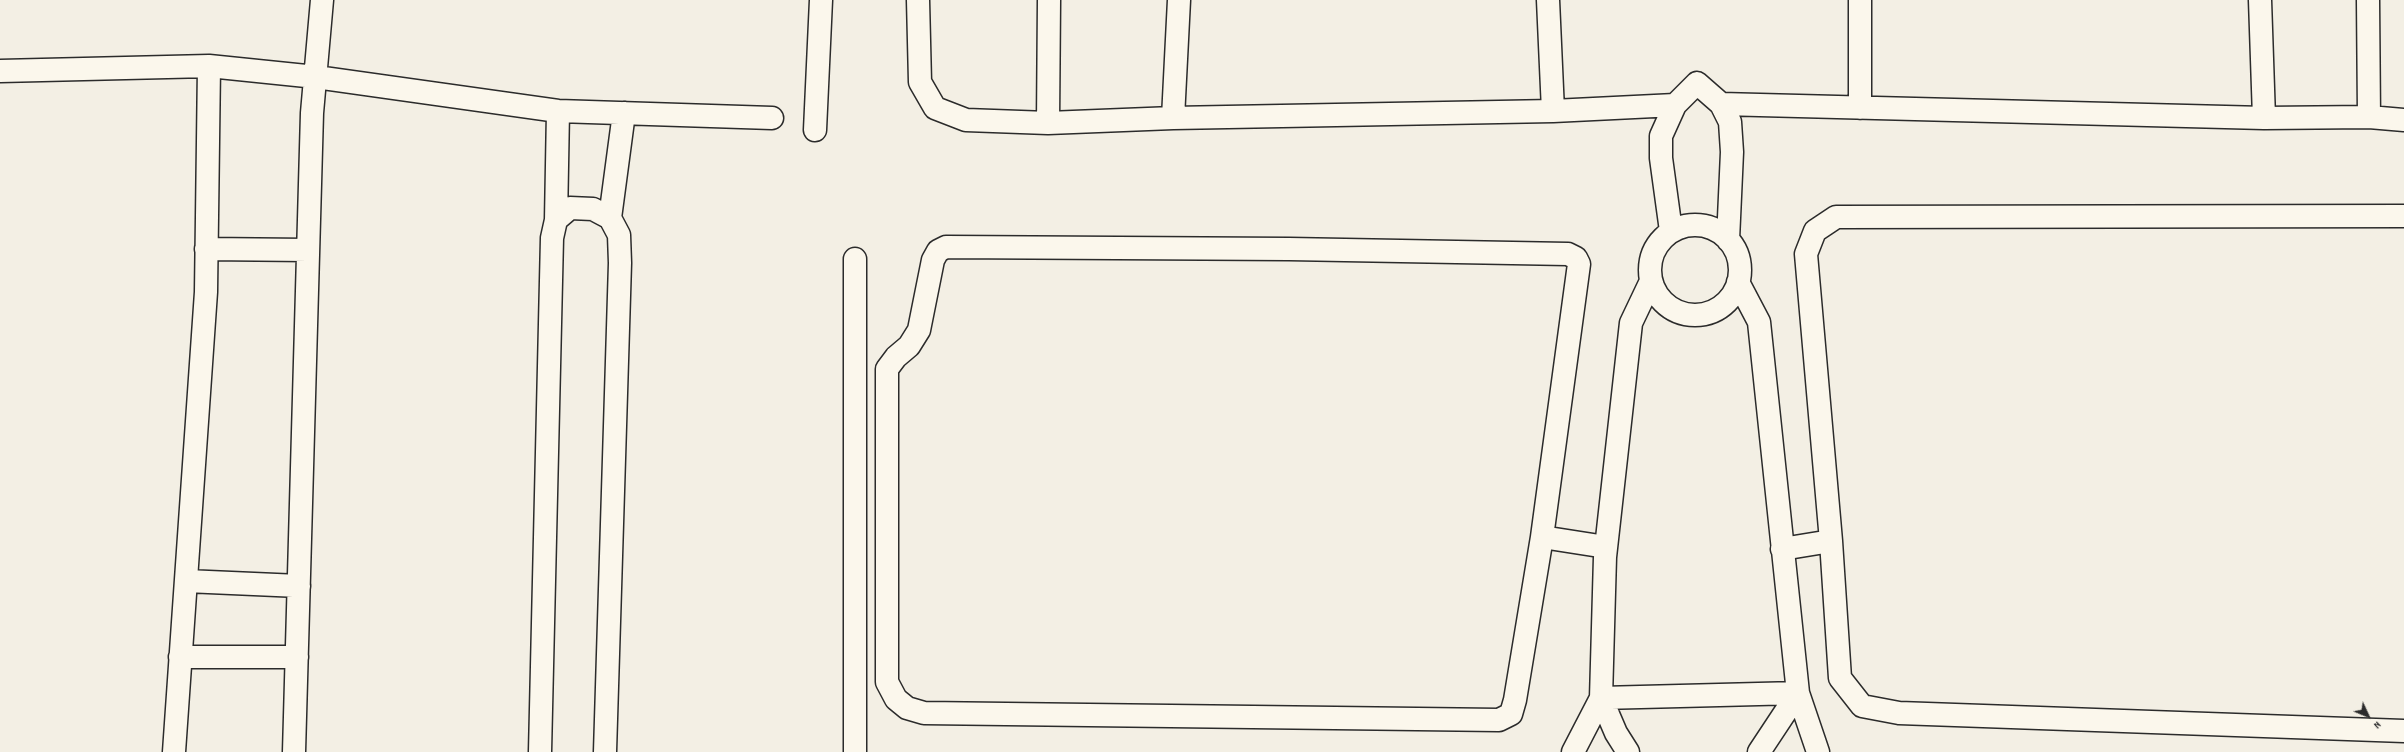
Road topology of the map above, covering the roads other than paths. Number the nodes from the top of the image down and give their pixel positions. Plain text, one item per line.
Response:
1 (322, 0) edge
2 (821, 0) edge
3 (918, 0) edge
4 (1049, 0) edge
5 (1178, 0) edge
6 (1548, 0) edge
7 (1860, 0) edge
8 (2260, 0) edge
9 (2368, 0) edge
10 (209, 66) junction
11 (0, 71) edge
12 (316, 77) junction
13 (1721, 104) junction
14 (1675, 105) junction
15 (1860, 108) junction
16 (558, 111) junction
17 (1553, 111) junction
18 (624, 113) junction
19 (2369, 117) junction
20 (772, 118) dead end
21 (1172, 118) junction
22 (2264, 118) junction
23 (2404, 120) edge
24 (1048, 123) junction
25 (814, 130) dead end
26 (2404, 216) edge
27 (610, 218) junction
28 (556, 220) junction
29 (1671, 231) junction
30 (1728, 240) junction
31 (206, 248) junction
32 (308, 250) junction
33 (855, 259) dead end
34 (1651, 281) junction
35 (1738, 282) junction
36 (1542, 537) junction
37 (1831, 541) junction
38 (1606, 547) junction
39 (1782, 549) junction
40 (186, 581) junction
41 (299, 586) junction
42 (180, 657) junction
43 (297, 657) junction
44 (1798, 693) junction
45 (1601, 698) junction
46 (2404, 731) edge
47 (174, 752) edge
48 (294, 752) edge
49 (540, 752) edge
50 (605, 752) edge
51 (855, 752) edge
52 (1573, 752) edge
53 (1628, 752) edge
54 (1760, 752) edge
55 (1818, 752) edge

1 - 12 street
2 - 25 street
3 - 24 street
4 - 24 street
5 - 21 street
6 - 17 street
7 - 15 street
8 - 22 street
9 - 19 street
10 - 11 street
10 - 12 street
10 - 31 street
12 - 16 street
12 - 32 street
13 - 14 street
13 - 15 street
13 - 30 street
14 - 17 street
14 - 29 street
15 - 22 street
16 - 18 street
16 - 28 street
17 - 21 street
18 - 20 street
18 - 27 street
19 - 22 street
19 - 23 street
21 - 24 street
26 - 37 street
27 - 28 street
27 - 50 street
28 - 49 street
29 - 30 street
29 - 34 street
30 - 35 street
31 - 32 street
31 - 40 street
32 - 41 street
33 - 51 street
34 - 35 street
34 - 38 street
35 - 39 street
36 - 36 street
36 - 38 street
37 - 39 street
37 - 46 street
38 - 45 street
39 - 44 street
40 - 41 street
40 - 42 street
41 - 43 street
42 - 43 street
42 - 47 street
43 - 48 street
44 - 45 street
44 - 54 street
44 - 55 street
45 - 52 street
45 - 53 street

